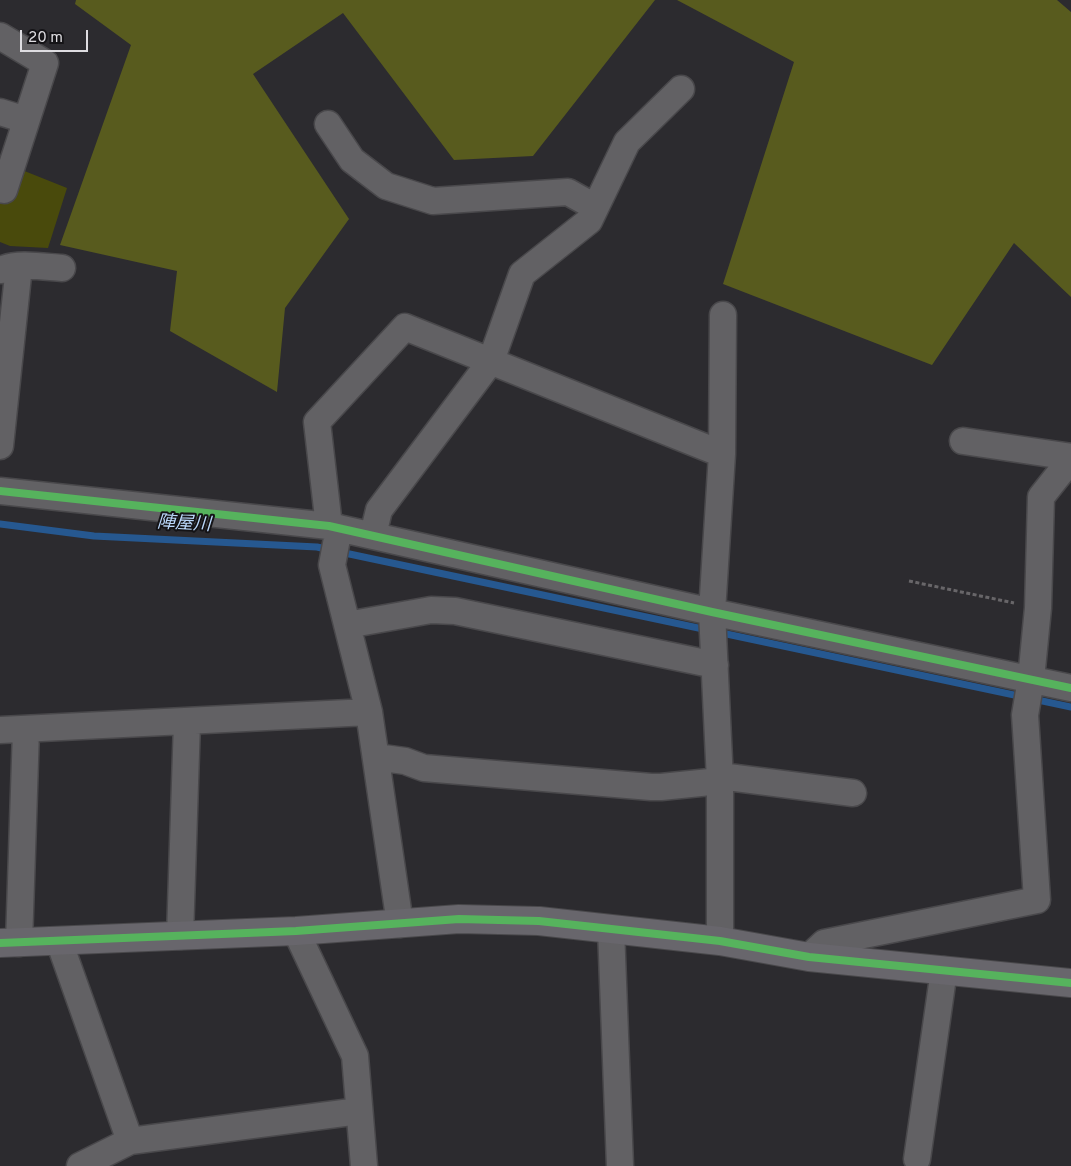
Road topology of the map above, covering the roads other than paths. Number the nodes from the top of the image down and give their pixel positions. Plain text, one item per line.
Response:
1 (0, 36) edge
2 (681, 88) dead end
3 (0, 112) edge
4 (26, 120) junction
5 (328, 124) dead end
6 (0, 189) edge
7 (595, 207) junction
8 (9, 268) edge
9 (62, 268) dead end
10 (723, 315) dead end
11 (491, 361) junction
12 (963, 442) dead end
13 (0, 446) edge
14 (722, 454) junction
15 (1071, 458) edge
16 (0, 491) edge
17 (373, 535) junction
18 (335, 537) junction
19 (347, 625) junction
20 (713, 635) junction
21 (1071, 688) edge
22 (1029, 692) junction
23 (369, 712) junction
24 (187, 722) junction
25 (0, 730) edge
26 (26, 730) junction
27 (376, 757) junction
28 (720, 778) junction
29 (853, 793) dead end
30 (400, 924) junction
31 (611, 928) junction
32 (296, 931) junction
33 (180, 936) junction
34 (59, 941) junction
35 (720, 941) junction
36 (10, 943) edge
37 (810, 957) junction
38 (944, 970) junction
39 (1071, 983) edge
40 (359, 1111) junction
41 (130, 1141) junction
42 (917, 1159) dead end
43 (80, 1166) edge
44 (364, 1166) edge
45 (620, 1166) edge

1 - 4 street
2 - 7 street
3 - 4 street
4 - 6 street
5 - 7 street
7 - 11 street
8 - 9 street
8 - 13 street
10 - 14 street
11 - 14 street
11 - 17 street
11 - 18 street
12 - 15 street
14 - 20 street
15 - 22 street
16 - 18 street
17 - 18 street
17 - 20 street
18 - 19 street
19 - 20 street
19 - 23 street
20 - 22 street
20 - 28 street
21 - 22 street
22 - 37 street
23 - 24 street
23 - 27 street
24 - 26 street
24 - 33 street
25 - 26 street
26 - 36 street
27 - 28 street
27 - 30 street
28 - 29 street
28 - 35 street
30 - 31 street
30 - 32 street
31 - 35 street
31 - 45 street
32 - 33 street
32 - 40 street
33 - 34 street
34 - 36 street
34 - 41 street
35 - 37 street
37 - 38 street
38 - 39 street
38 - 42 street
40 - 41 street
40 - 44 street
41 - 43 street

